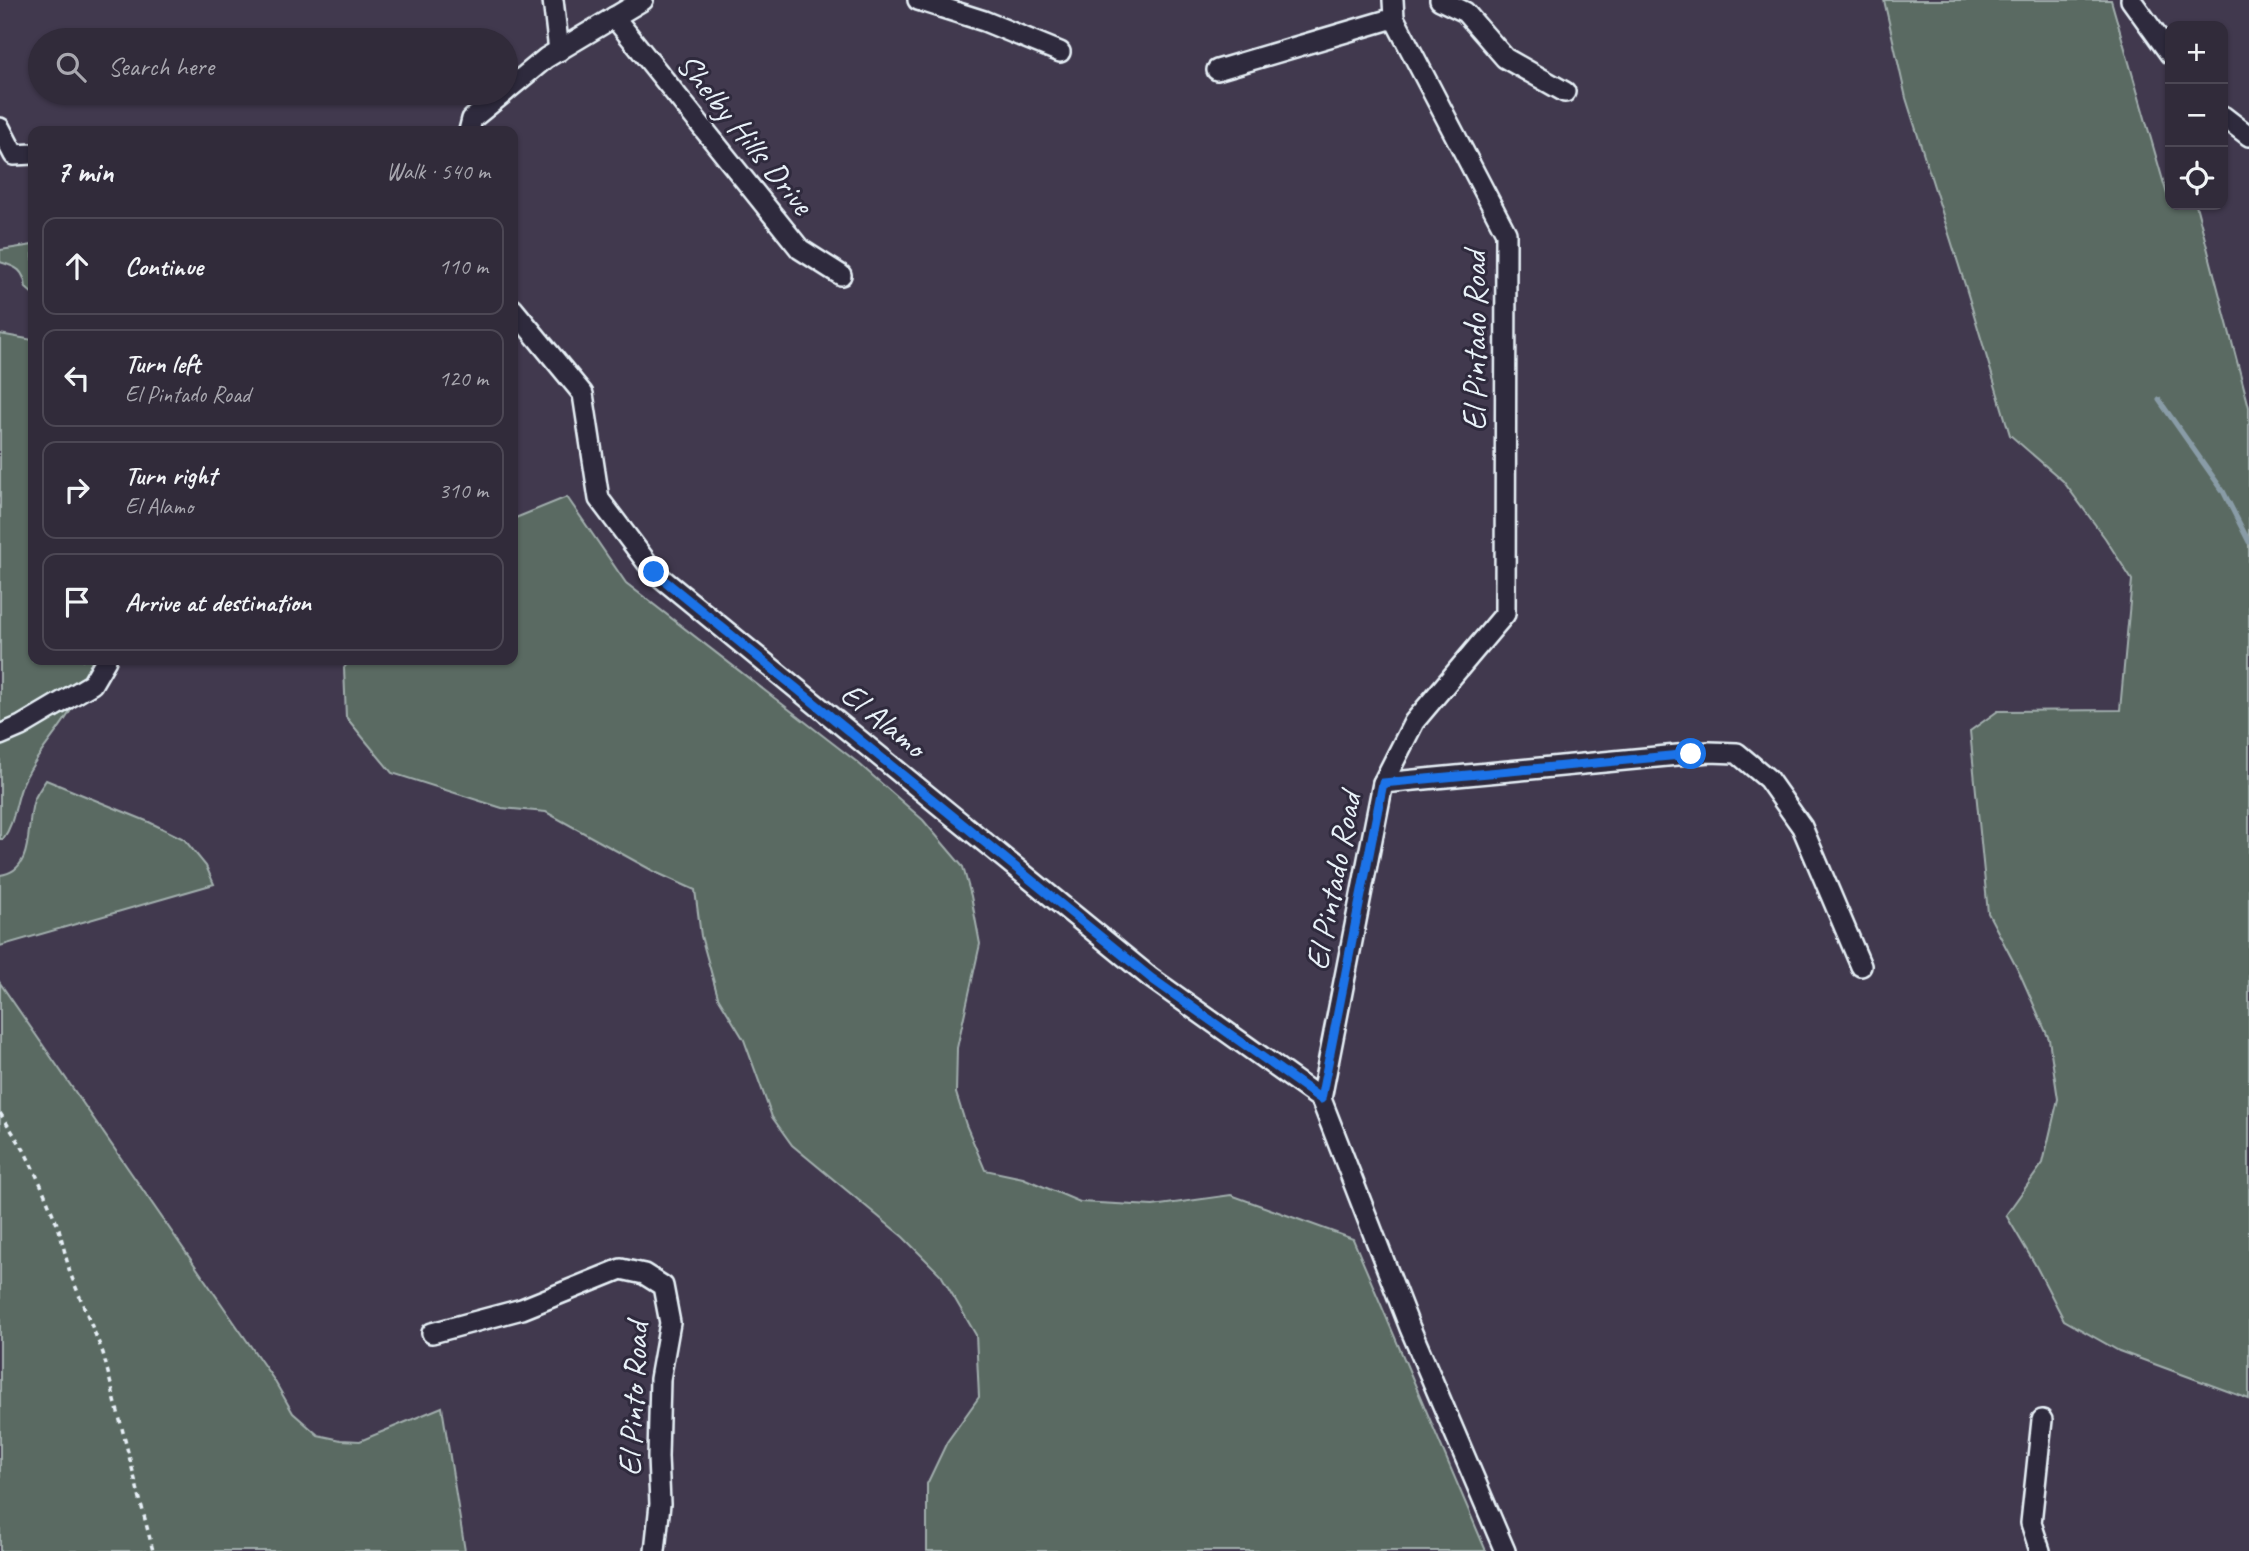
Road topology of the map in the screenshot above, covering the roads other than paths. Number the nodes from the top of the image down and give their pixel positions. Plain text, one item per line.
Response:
1 (553, 0) edge
2 (643, 0) edge
3 (918, 0) edge
4 (1440, 0) edge
5 (2131, 0) edge
6 (1393, 9) edge
7 (614, 18) junction
8 (2165, 47) edge
9 (559, 51) junction
10 (1060, 52) dead end
11 (1217, 70) dead end
12 (518, 81) edge
13 (1565, 92) dead end
14 (489, 105) edge
15 (2228, 121) edge
16 (470, 126) edge
17 (0, 128) edge
18 (2249, 136) edge
19 (23, 154) edge
20 (841, 275) dead end
21 (518, 315) edge
22 (103, 665) edge
23 (0, 735) edge
24 (1383, 783) junction
25 (1861, 967) dead end
26 (1321, 1099) junction
27 (432, 1333) dead end
28 (2042, 1420) dead end
29 (655, 1551) edge
30 (1505, 1551) edge
31 (2040, 1551) edge

1 - 9 street
2 - 7 street
3 - 10 street
4 - 13 street
5 - 8 street
6 - 11 street
6 - 24 street, El Pintado Road
7 - 9 street
7 - 20 street, Shelby Hills Drive
9 - 12 street
14 - 16 street
15 - 18 street
17 - 19 street
21 - 26 street, El Alamo
22 - 23 street
24 - 25 street
24 - 26 street, El Pintado Road
26 - 30 street
27 - 29 street, El Pinto Road
28 - 31 street

